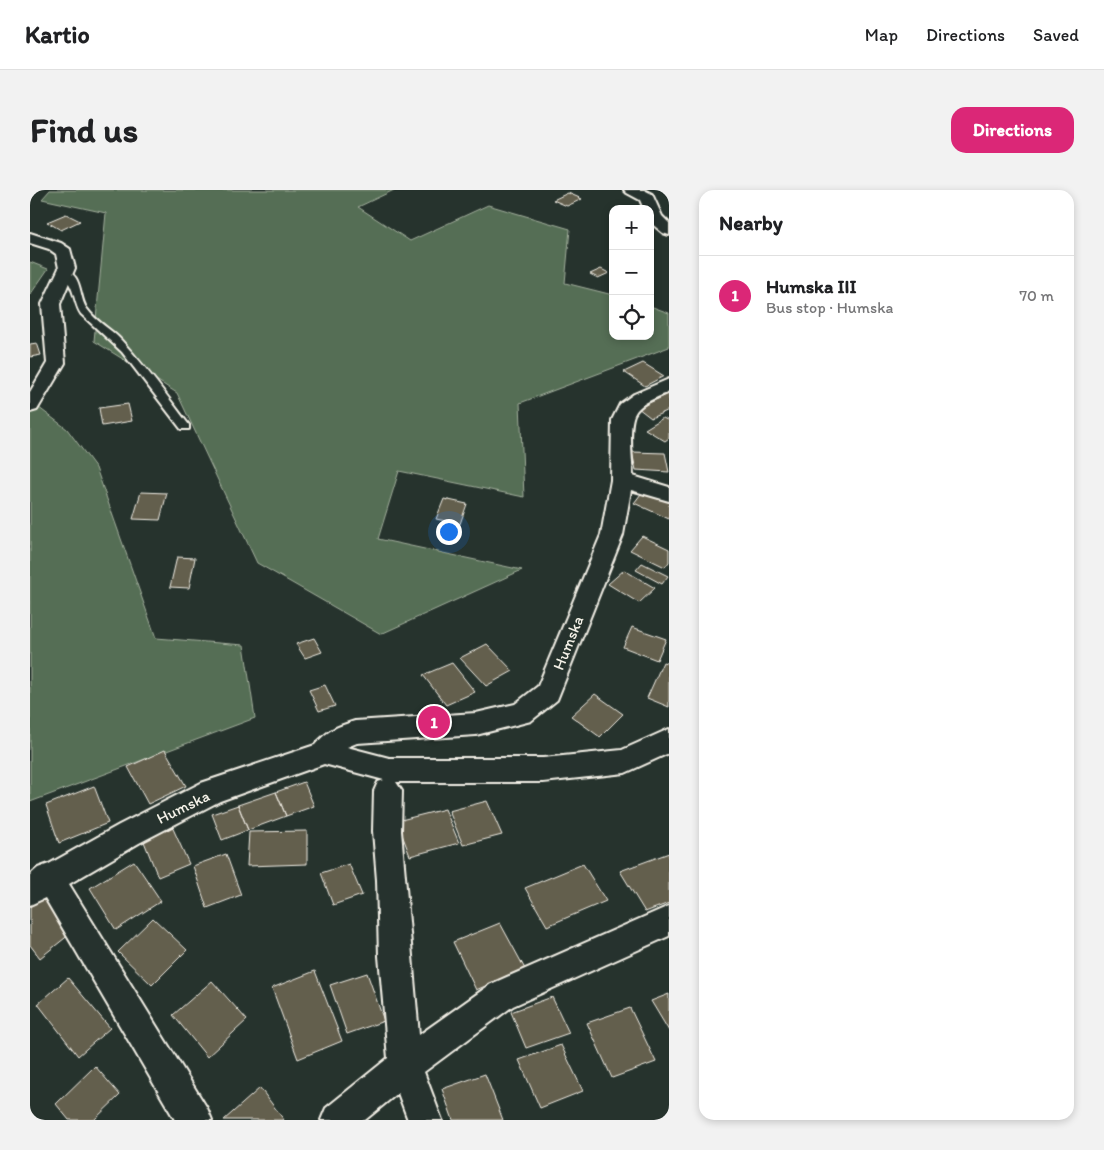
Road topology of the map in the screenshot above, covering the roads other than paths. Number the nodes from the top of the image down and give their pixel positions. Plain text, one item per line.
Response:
1 (632, 190) edge
2 (669, 230) edge
3 (30, 238) edge
4 (64, 274) junction
5 (669, 385) edge
6 (30, 406) edge
7 (185, 427) dead end
8 (622, 480) junction
9 (669, 494) edge
10 (669, 740) edge
11 (324, 753) junction
12 (388, 792) dead end
13 (40, 884) edge
14 (669, 921) edge
15 (405, 1065) junction
16 (195, 1120) edge
17 (338, 1120) edge
18 (425, 1120) edge

1 - 2 street
3 - 4 street
4 - 6 street
4 - 7 lane
5 - 8 street, Humska
8 - 9 street
8 - 11 street, Humska
10 - 11 street
11 - 13 street, Humska
12 - 15 street
13 - 16 street, Humska
14 - 15 street
15 - 17 street
15 - 18 street

